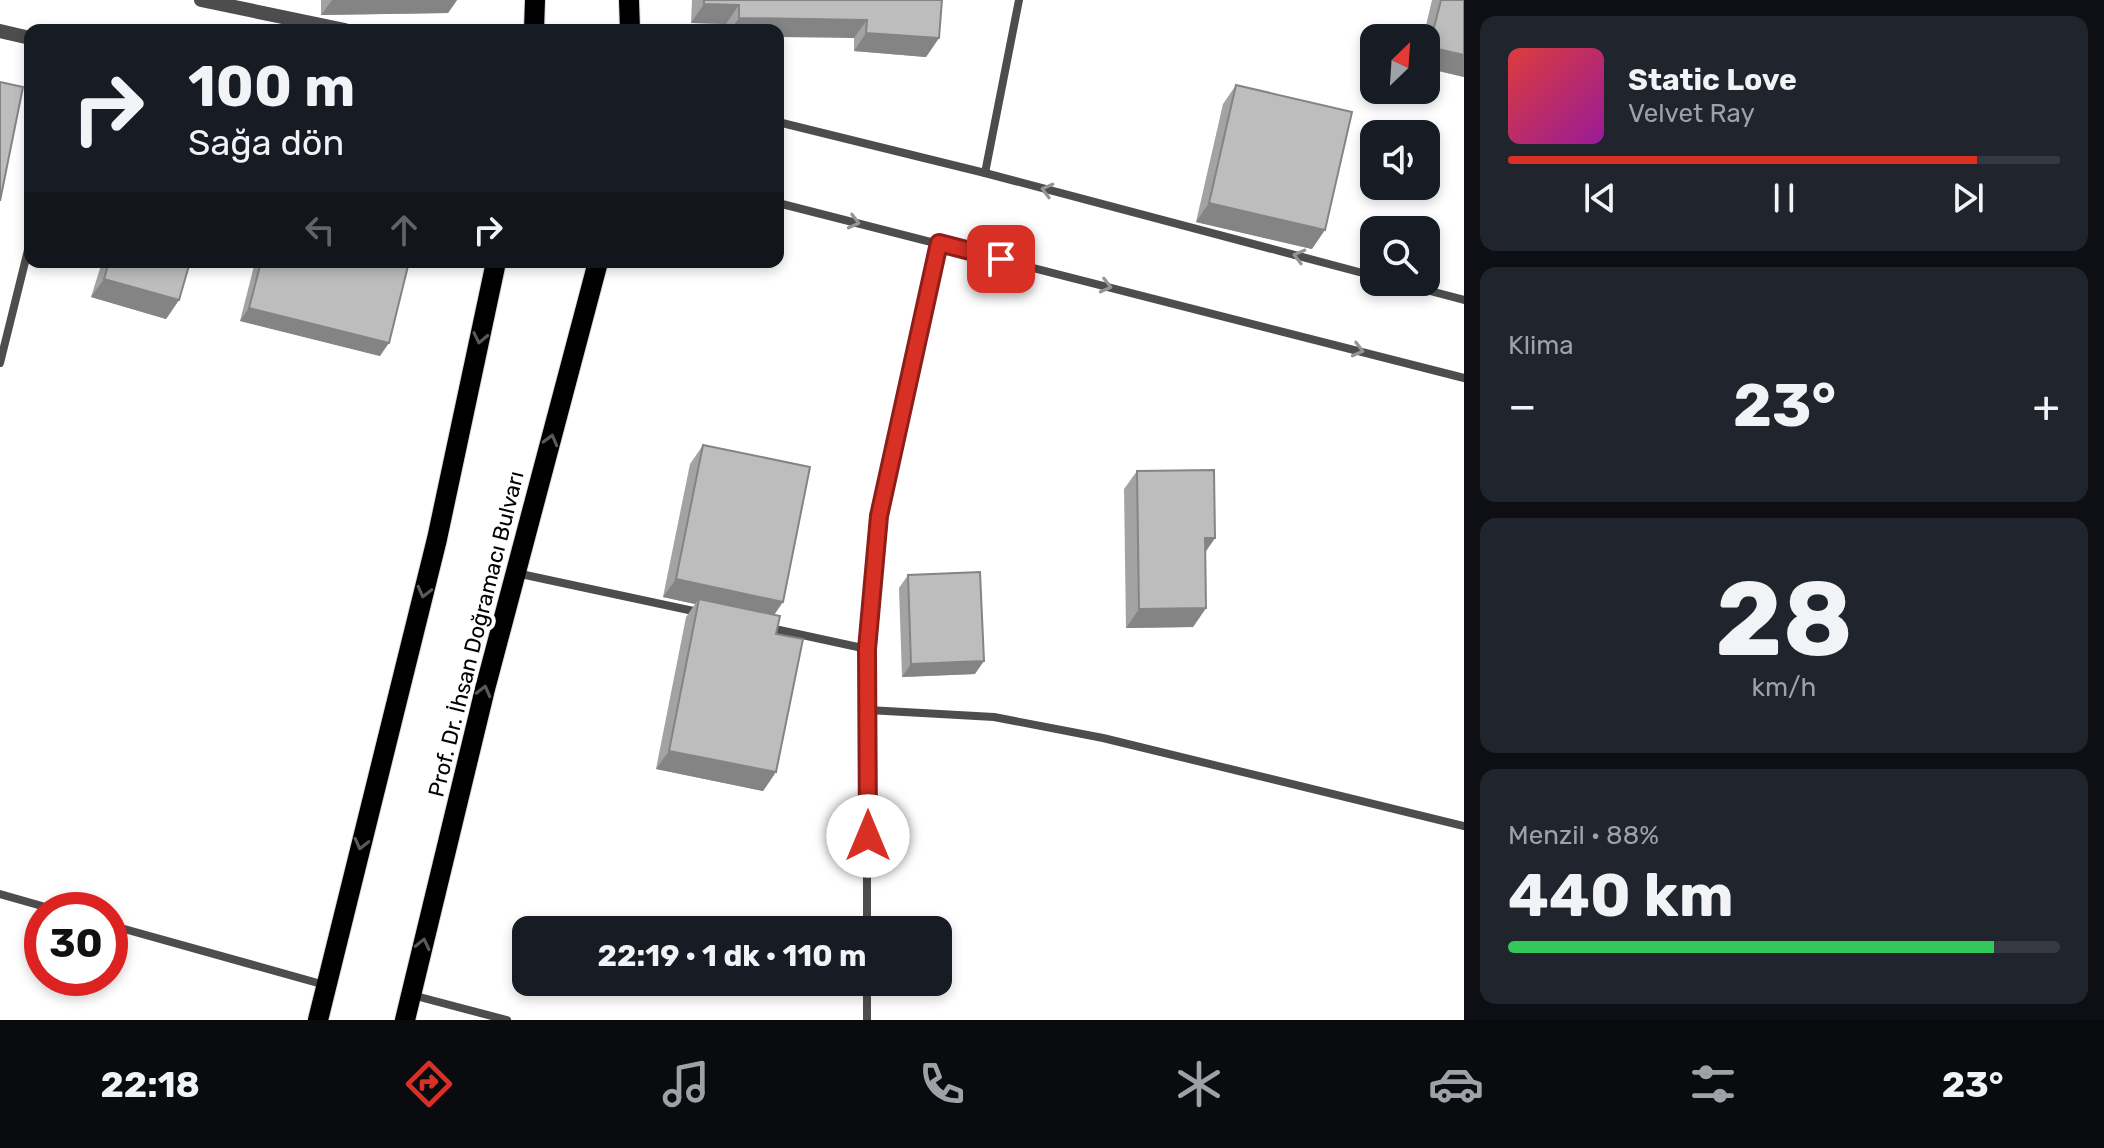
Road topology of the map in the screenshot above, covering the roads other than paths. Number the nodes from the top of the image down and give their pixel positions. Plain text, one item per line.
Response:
1 (201, 0) edge
2 (535, 0) edge
3 (629, 0) edge
4 (1019, 0) edge
5 (316, 24) edge
6 (534, 24) edge
7 (630, 24) edge
8 (0, 31) edge
9 (24, 37) edge
10 (784, 123) edge
11 (985, 173) junction
12 (784, 204) edge
13 (939, 243) junction
14 (24, 266) edge
15 (495, 268) edge
16 (596, 268) edge
17 (1360, 272) edge
18 (1440, 294) edge
19 (1464, 300) edge
20 (0, 363) edge
21 (1464, 378) edge
22 (516, 573) junction
23 (714, 616) edge
24 (760, 626) edge
25 (867, 649) junction
26 (868, 710) junction
27 (1464, 826) edge
28 (0, 894) edge
29 (24, 901) edge
30 (867, 916) edge
31 (128, 930) edge
32 (326, 985) junction
33 (411, 995) junction
34 (867, 996) edge
35 (318, 1020) edge
36 (405, 1020) edge
37 (507, 1020) edge
38 (867, 1020) edge

1 - 5 street
2 - 6 main road
3 - 7 main road
4 - 11 street
8 - 9 street
10 - 11 street
17 -> 11 street
12 -> 13 street
13 -> 21 street
13 - 25 street
14 - 20 street
15 -> 32 main road
22 -> 16 main road, Prof. Dr. İhsan Doğramacı Bulvarı
18 - 19 street
22 - 23 street
33 -> 22 main road, Prof. Dr. İhsan Doğramacı Bulvarı
24 - 25 street
25 - 26 street
26 - 27 street
26 - 30 street
28 - 29 street
31 - 32 street
32 - 35 main road
33 - 36 main road, Prof. Dr. İhsan Doğramacı Bulvarı
33 - 37 street
34 - 38 street

